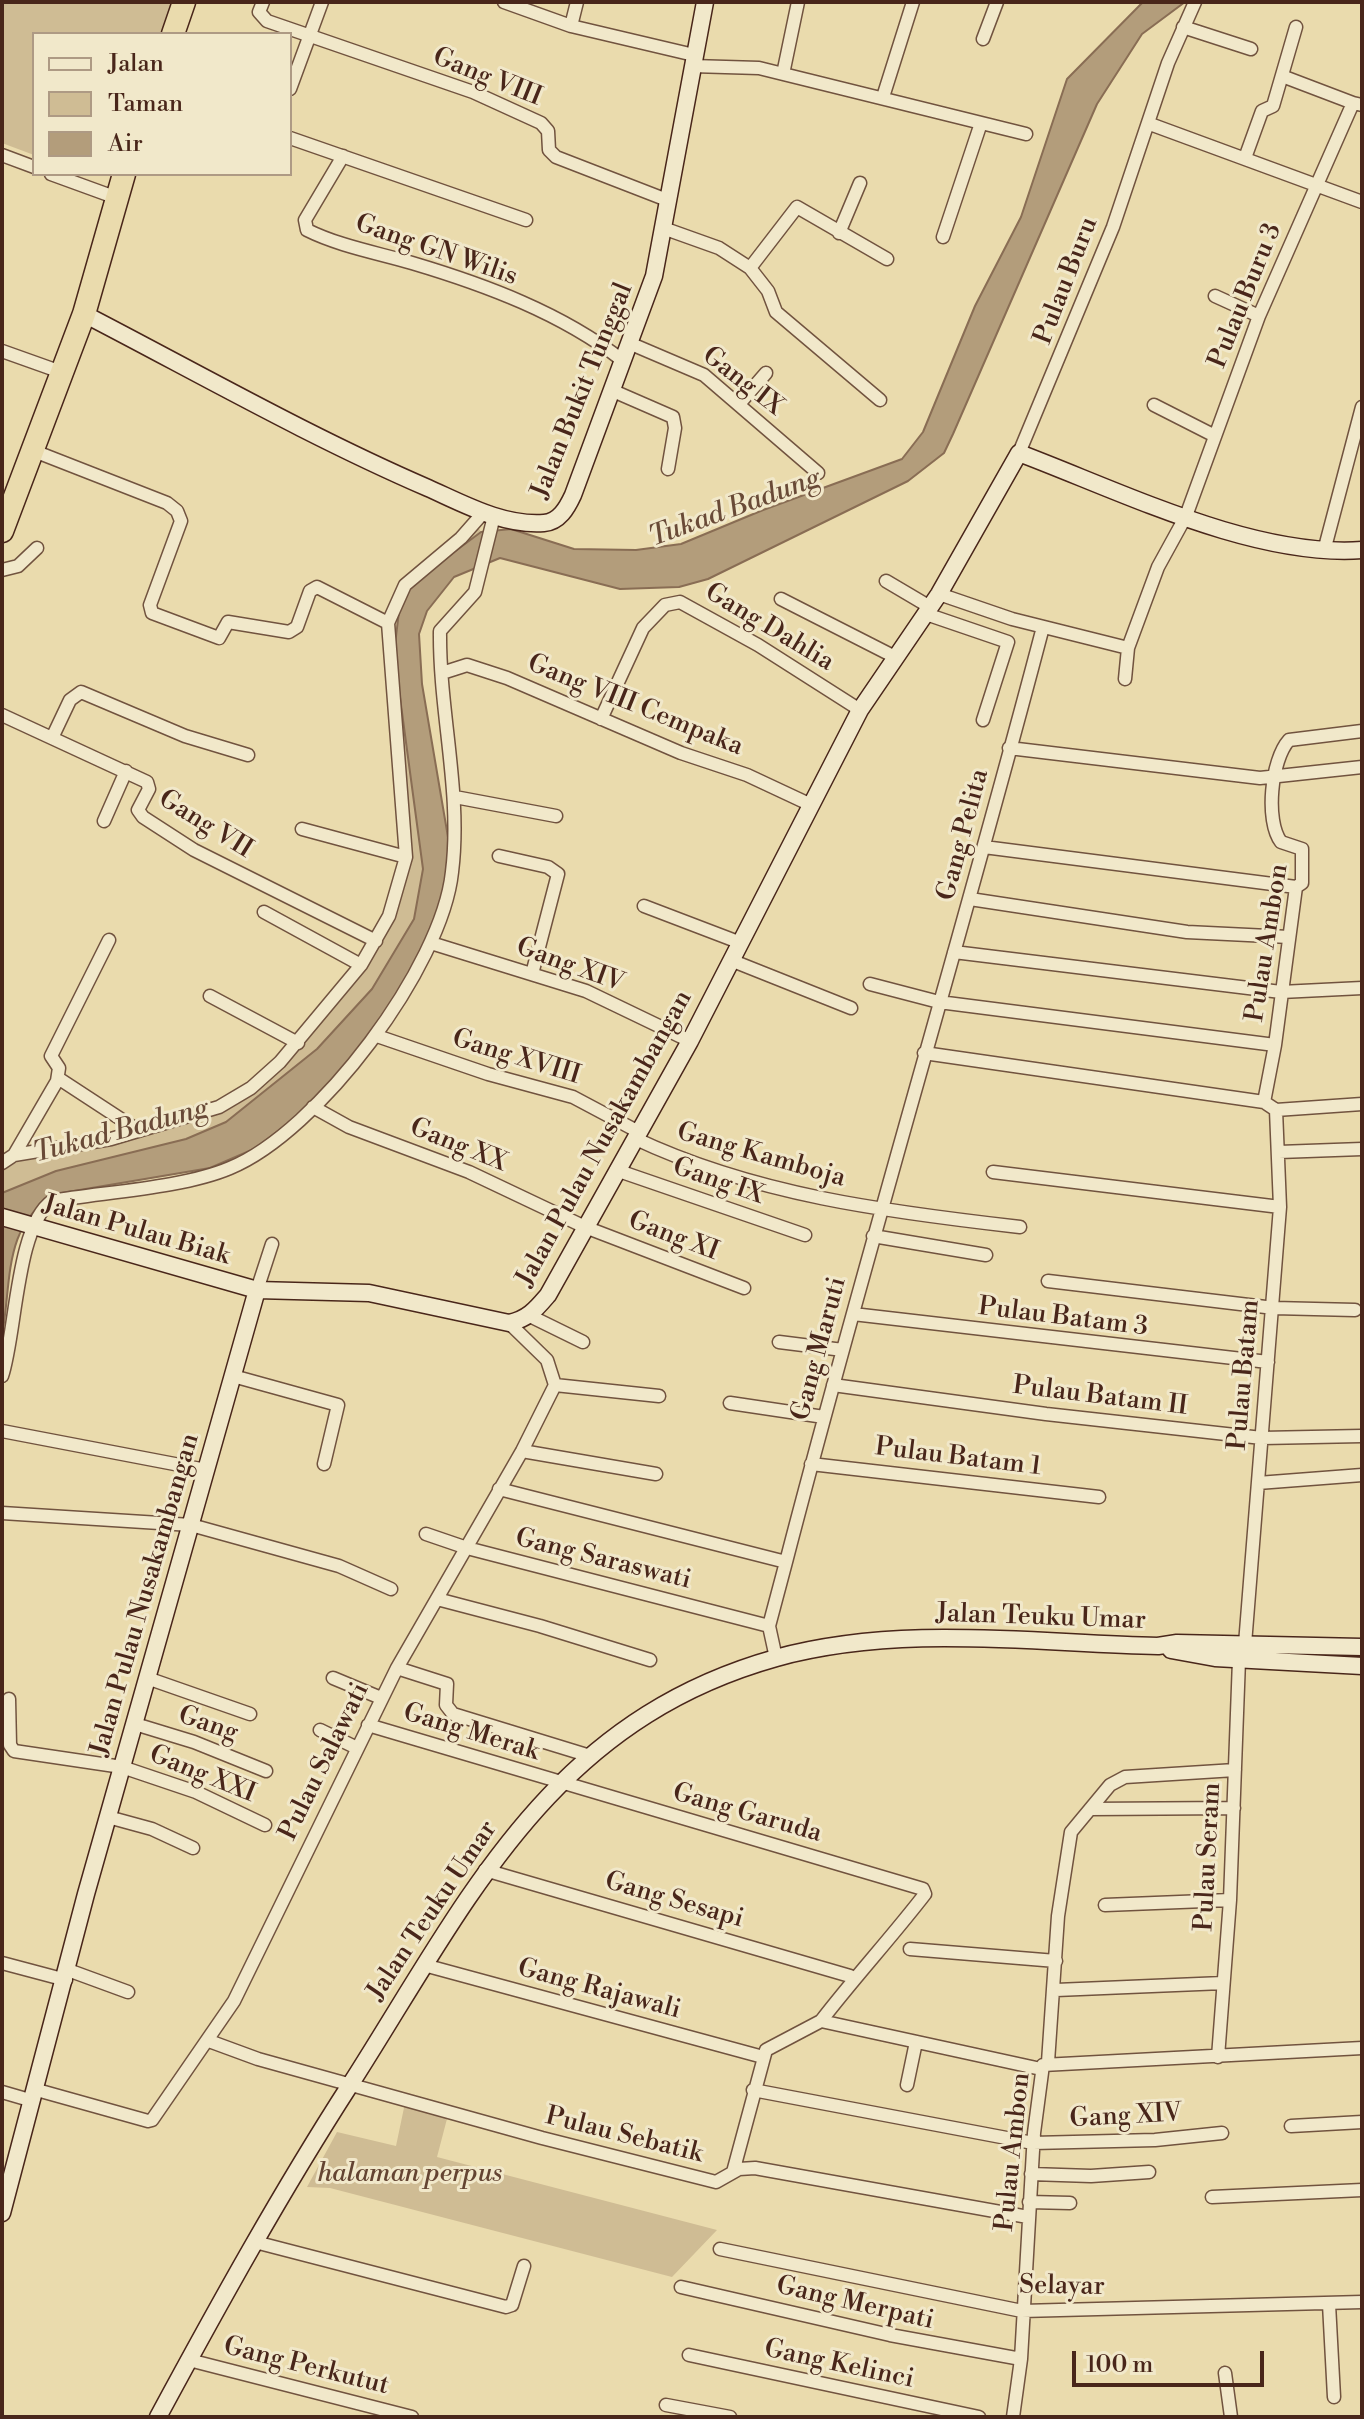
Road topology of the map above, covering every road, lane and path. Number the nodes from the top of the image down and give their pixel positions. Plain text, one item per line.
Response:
1 (184, 2) edge
2 (263, 2) edge
3 (322, 2) edge
4 (504, 2) edge
5 (577, 2) edge
6 (705, 2) edge
7 (798, 2) edge
8 (913, 2) edge
9 (997, 2) edge
10 (1195, 2) edge
11 (571, 26) junction
12 (1183, 27) junction
13 (1296, 27) dead end
14 (174, 32) edge
15 (311, 37) junction
16 (983, 39) dead end
17 (1251, 49) dead end
18 (693, 60) junction
19 (783, 74) junction
20 (1282, 76) junction
21 (292, 84) edge
22 (883, 97) junction
23 (1358, 104) edge
24 (981, 123) junction
25 (1150, 124) junction
26 (1026, 134) dead end
27 (292, 139) edge
28 (2, 155) edge
29 (343, 156) junction
30 (1245, 158) junction
31 (32, 166) edge
32 (56, 176) edge
33 (123, 176) edge
34 (860, 183) dead end
35 (1315, 184) junction
36 (117, 198) junction
37 (667, 200) junction
38 (1362, 202) edge
39 (526, 220) dead end
40 (663, 228) junction
41 (839, 233) junction
42 (943, 237) dead end
43 (887, 259) dead end
44 (750, 268) junction
45 (1215, 296) dead end
46 (84, 314) junction
47 (1259, 316) junction
48 (629, 343) junction
49 (2, 351) edge
50 (622, 360) junction
51 (61, 372) junction
52 (766, 373) dead end
53 (611, 390) junction
54 (880, 400) dead end
55 (739, 404) junction
56 (1154, 405) dead end
57 (1362, 407) edge
58 (1215, 436) junction
59 (34, 451) junction
60 (1019, 453) junction
61 (668, 469) dead end
62 (818, 473) dead end
63 (1186, 516) junction
64 (489, 518) junction
65 (2, 531) edge
66 (37, 548) dead end
67 (1362, 550) edge
68 (1324, 551) junction
69 (2, 570) edge
70 (886, 581) dead end
71 (781, 599) dead end
72 (932, 605) junction
73 (388, 623) junction
74 (1043, 627) junction
75 (1128, 648) junction
76 (895, 657) junction
77 (442, 673) junction
78 (1125, 679) dead end
79 (860, 710) junction
80 (2, 715) edge
81 (601, 719) junction
82 (983, 720) dead end
83 (1362, 731) edge
84 (52, 738) junction
85 (1009, 748) junction
86 (248, 755) dead end
87 (1362, 767) edge
88 (126, 771) junction
89 (1273, 777) junction
90 (455, 797) junction
91 (809, 804) junction
92 (556, 816) dead end
93 (104, 821) dead end
94 (302, 829) dead end
95 (984, 847) junction
96 (499, 856) dead end
97 (406, 857) junction
98 (1296, 887) junction
99 (970, 899) junction
100 (644, 906) dead end
101 (264, 912) dead end
102 (1289, 937) junction
103 (109, 940) dead end
104 (376, 941) junction
105 (431, 943) junction
106 (741, 943) junction
107 (954, 952) junction
108 (733, 961) junction
109 (361, 965) junction
110 (532, 974) junction
111 (870, 984) dead end
112 (1362, 988) edge
113 (1281, 992) junction
114 (210, 996) dead end
115 (939, 1002) junction
116 (851, 1008) dead end
117 (377, 1036) junction
118 (690, 1041) junction
119 (298, 1043) junction
120 (1275, 1045) junction
121 (924, 1053) junction
122 (58, 1078) junction
123 (1264, 1102) junction
124 (1362, 1104) edge
125 (313, 1107) junction
126 (1276, 1110) junction
127 (136, 1129) junction
128 (636, 1135) junction
129 (1362, 1149) edge
130 (1279, 1152) junction
131 (14, 1155) junction
132 (2, 1163) edge
133 (616, 1170) junction
134 (993, 1172) dead end
135 (1280, 1207) junction
136 (879, 1211) junction
137 (2, 1217) edge
138 (31, 1225) junction
139 (585, 1227) junction
140 (1020, 1227) dead end
141 (805, 1235) dead end
142 (873, 1236) junction
143 (272, 1244) dead end
144 (986, 1255) dead end
145 (1048, 1281) dead end
146 (744, 1288) dead end
147 (257, 1290) junction
148 (1274, 1308) junction
149 (1355, 1310) dead end
150 (853, 1314) junction
151 (530, 1316) junction
152 (509, 1323) junction
153 (583, 1342) dead end
154 (779, 1342) dead end
155 (843, 1350) junction
156 (1268, 1362) junction
157 (2, 1376) edge
158 (233, 1376) junction
159 (555, 1385) junction
160 (833, 1385) junction
161 (659, 1396) dead end
162 (730, 1403) dead end
163 (824, 1417) junction
164 (2, 1431) edge
165 (1362, 1436) edge
166 (1262, 1438) junction
167 (522, 1451) junction
168 (324, 1464) dead end
169 (811, 1464) junction
170 (206, 1470) junction
171 (656, 1474) dead end
172 (1362, 1475) edge
173 (1258, 1483) junction
174 (499, 1489) junction
175 (1099, 1497) dead end
176 (2, 1513) edge
177 (191, 1525) junction
178 (426, 1534) dead end
179 (467, 1548) junction
180 (786, 1562) junction
181 (391, 1589) dead end
182 (437, 1599) junction
183 (769, 1626) junction
184 (1362, 1647) edge
185 (1251, 1653) junction
186 (776, 1658) junction
187 (650, 1660) dead end
188 (1362, 1666) edge
189 (397, 1668) junction
190 (147, 1678) junction
191 (333, 1678) dead end
192 (381, 1698) junction
193 (9, 1699) dead end
194 (250, 1714) dead end
195 (135, 1724) junction
196 (368, 1725) junction
197 (320, 1730) dead end
198 (357, 1748) junction
199 (590, 1756) junction
200 (122, 1767) junction
201 (1235, 1770) junction
202 (266, 1771) dead end
203 (561, 1783) junction
204 (1234, 1808) junction
205 (1090, 1809) junction
206 (108, 1817) junction
207 (265, 1825) dead end
208 (193, 1848) dead end
209 (485, 1870) junction
210 (1230, 1900) junction
211 (1105, 1905) dead end
212 (910, 1949) dead end
213 (1056, 1961) junction
214 (2, 1963) edge
215 (424, 1965) junction
216 (67, 1975) junction
217 (850, 1976) dead end
218 (1223, 1983) junction
219 (1056, 1990) junction
220 (128, 1992) dead end
221 (821, 2021) junction
222 (209, 2041) junction
223 (916, 2042) junction
224 (1362, 2048) edge
225 (763, 2057) junction
226 (1218, 2057) junction
227 (1045, 2066) junction
228 (350, 2084) junction
229 (907, 2085) dead end
230 (753, 2090) junction
231 (2, 2092) edge
232 (35, 2095) junction
233 (1362, 2122) edge
234 (1291, 2126) dead end
235 (1222, 2133) dead end
236 (1033, 2143) junction
237 (733, 2172) junction
238 (1149, 2172) dead end
239 (1031, 2174) junction
240 (1362, 2190) edge
241 (1212, 2197) dead end
242 (1029, 2202) junction
243 (1070, 2203) dead end
244 (2, 2213) edge
245 (1028, 2217) junction
246 (255, 2242) junction
247 (720, 2249) dead end
248 (524, 2266) dead end
249 (681, 2287) dead end
250 (1362, 2302) edge
251 (1329, 2304) junction
252 (1022, 2311) junction
253 (689, 2355) dead end
254 (1021, 2359) junction
255 (189, 2360) junction
256 (1225, 2373) dead end
257 (1334, 2397) dead end
258 (666, 2405) dead end
259 (158, 2417) edge
260 (412, 2417) edge
261 (730, 2417) edge
262 (979, 2417) edge
263 (1013, 2417) edge
264 (1231, 2417) edge

1 - 14 highway
2 - 15 street, Gang VIII
3 - 15 street
4 - 11 street
5 - 11 street
6 - 18 street, Jalan Bukit Tunggal
7 - 19 street
8 - 22 street
9 - 16 street
10 - 12 street, Pulau Buru
11 - 18 street
12 - 17 street
12 - 25 street, Pulau Buru
13 - 20 street
15 - 21 street
15 - 37 street, Gang VIII
18 - 19 street
18 - 37 street, Jalan Bukit Tunggal
19 - 22 street
20 - 23 street
20 - 30 street
22 - 24 street
23 - 35 street, Pulau Buru 3
24 - 26 street
24 - 42 street
25 - 30 street
25 - 60 street, Pulau Buru
27 - 29 street
28 - 31 street
29 - 39 street
29 - 50 street, Gang GN Wilis
30 - 35 street
32 - 36 street
33 - 36 highway
34 - 41 street
35 - 38 street
35 - 47 street, Pulau Buru 3
36 - 46 highway
37 - 40 street, Jalan Bukit Tunggal
40 - 44 street
40 - 48 street, Jalan Bukit Tunggal
41 - 43 street
41 - 44 street
44 - 54 street
45 - 47 street
46 - 51 highway
46 - 64 street, Jalan Bukit Tunggal
47 - 58 street, Pulau Buru 3
48 - 50 street, Jalan Bukit Tunggal
48 - 55 street, Gang IX
49 - 51 street
50 - 53 street, Jalan Bukit Tunggal
51 - 59 highway
52 - 55 street
53 - 61 street
53 - 64 street, Jalan Bukit Tunggal
55 - 62 street, Gang IX
56 - 58 street
57 - 68 street
58 - 63 street, Pulau Buru 3
59 - 65 highway
59 - 73 street
60 - 63 street
60 - 72 street, Jalan Pulau Nusakambangan
63 - 68 street
63 - 75 street, Pulau Buru 3
64 - 73 street
64 - 77 street
66 - 69 street
67 - 68 street
70 - 72 street
71 - 76 street
72 - 74 street
72 - 76 street, Jalan Pulau Nusakambangan
72 - 82 street
73 - 97 street
74 - 75 street
74 - 85 street, Gang Pelita
75 - 78 street, Pulau Buru 3
76 - 79 street, Jalan Pulau Nusakambangan
77 - 81 street, Gang VIII Cempaka
77 - 90 street
79 - 81 street, Gang Dahlia
79 - 91 street, Jalan Pulau Nusakambangan
80 - 84 street
81 - 91 street, Gang VIII Cempaka
83 - 89 street, Pulau Ambon
84 - 86 street
84 - 88 street
85 - 89 street
85 - 95 street, Gang Pelita
87 - 89 street
88 - 93 street
88 - 104 street, Gang VII
89 - 98 street, Pulau Ambon
90 - 92 street
90 - 105 street
91 - 106 street, Jalan Pulau Nusakambangan
94 - 97 street
95 - 98 street
95 - 99 street, Gang Pelita
96 - 110 street
97 - 104 street
98 - 102 street, Pulau Ambon
99 - 102 street
99 - 107 street, Gang Pelita
100 - 106 street
101 - 109 street
102 - 113 street, Pulau Ambon
103 - 122 street
104 - 109 street
105 - 110 street, Gang XIV
105 - 117 street
106 - 108 street, Jalan Pulau Nusakambangan
107 - 113 street
107 - 115 street, Gang Pelita
108 - 116 street
108 - 118 street, Jalan Pulau Nusakambangan
109 - 119 street
110 - 118 street, Gang XIV
111 - 115 street
112 - 113 street
113 - 120 street, Pulau Ambon
114 - 119 street
115 - 120 street
115 - 121 street, Gang Pelita
117 - 125 street
117 - 128 street, Gang XVIII
118 - 128 street, Jalan Pulau Nusakambangan
119 - 127 street
120 - 123 street, Pulau Ambon
121 - 123 street
121 - 136 street, Gang Maruti
122 - 127 street
122 - 131 street
123 - 126 street
124 - 126 street
125 - 138 street
125 - 139 street, Gang XX
126 - 130 street, Pulau Batam
127 - 131 street
128 - 133 street, Jalan Pulau Nusakambangan
128 - 136 street, Gang Kamboja
129 - 130 street
130 - 135 street, Pulau Batam
131 - 132 street
133 - 139 street, Jalan Pulau Nusakambangan
133 - 141 street, Gang IX
134 - 135 street
135 - 148 street, Pulau Batam
136 - 140 street, Gang Kamboja
136 - 142 street, Gang Maruti
137 - 138 street, Jalan Pulau Biak
138 - 147 street, Jalan Pulau Biak
138 - 157 street
139 - 146 street, Gang XI
139 - 151 street, Jalan Pulau Nusakambangan
142 - 144 street
142 - 150 street, Gang Maruti
143 - 147 street
145 - 148 street
147 - 152 street
147 - 158 street, Jalan Pulau Nusakambangan
148 - 149 street
148 - 156 street, Pulau Batam
150 - 155 street, Gang Maruti
150 - 156 street, Pulau Batam 3
151 - 152 street, Jalan Pulau Nusakambangan
151 - 153 street
152 - 159 street
154 - 155 street
155 - 160 street, Gang Maruti
156 - 166 street, Pulau Batam
158 - 168 street
158 - 170 street, Jalan Pulau Nusakambangan
159 - 161 street
159 - 167 street, Pulau Salawati
160 - 163 street, Gang Maruti
160 - 166 street, Pulau Batam II
162 - 163 street
163 - 169 street, Gang Maruti
164 - 170 street
165 - 166 street, Pulau Batam II
166 - 173 street, Pulau Batam
167 - 171 street
167 - 174 street, Pulau Salawati
169 - 175 street, Pulau Batam 1
169 - 180 street, Gang Maruti
170 - 177 street, Jalan Pulau Nusakambangan
172 - 173 street
173 - 185 street, Pulau Batam
174 - 179 street, Pulau Salawati
174 - 180 street
176 - 177 street
177 - 181 street
177 - 190 street, Jalan Pulau Nusakambangan
178 - 179 street, Gang Saraswati
179 - 182 street, Pulau Salawati
179 - 183 street, Gang Saraswati
180 - 183 street, Gang Maruti
182 - 187 street
182 - 189 street, Pulau Salawati
183 - 186 street, Gang Maruti
184 - 185 street, Jalan Teuku Umar
185 - 186 street, Jalan Teuku Umar
185 - 188 street, Jalan Teuku Umar
185 - 201 street, Pulau Seram
186 - 199 street, Jalan Teuku Umar
189 - 192 street, Pulau Salawati
189 - 199 street
190 - 194 street
190 - 195 street, Jalan Pulau Nusakambangan
191 - 192 street
192 - 196 street, Pulau Salawati
193 - 200 street, Gang XXI
195 - 200 street, Jalan Pulau Nusakambangan
195 - 202 street, Gang
196 - 198 street, Pulau Salawati
196 - 203 street, Gang Merak
197 - 198 street
198 - 222 street, Pulau Salawati
199 - 203 street, Jalan Teuku Umar
200 - 206 street, Jalan Pulau Nusakambangan
200 - 207 street, Gang XXI
201 - 204 street, Pulau Seram
201 - 205 street
203 - 209 street, Jalan Teuku Umar
203 - 221 street, Gang Garuda
204 - 205 street
204 - 210 street, Pulau Seram
205 - 213 street
206 - 208 street
206 - 216 street, Jalan Pulau Nusakambangan
209 - 215 street, Jalan Teuku Umar
209 - 217 street, Gang Sesapi
210 - 211 street
210 - 218 street, Pulau Seram
212 - 213 street
213 - 219 street
214 - 216 street
215 - 225 street, Gang Rajawali
215 - 228 street, Jalan Teuku Umar
216 - 220 street
216 - 232 street, Jalan Pulau Nusakambangan
218 - 219 street
218 - 226 street, Pulau Seram
219 - 227 street
221 - 223 street
221 - 225 street
222 - 228 street, Pulau Sebatik
222 - 232 street, Pulau Salawati
223 - 227 street
223 - 229 street
224 - 226 street, Pulau Ambon
225 - 230 street
226 - 227 street, Pulau Ambon
227 - 236 street, Pulau Ambon
228 - 237 street, Pulau Sebatik
228 - 246 street, Jalan Teuku Umar
230 - 236 street, Gang XIV
230 - 237 street
231 - 232 street
232 - 244 street, Jalan Pulau Nusakambangan
233 - 234 street
235 - 236 street, Gang XIV
236 - 239 street, Pulau Ambon
237 - 245 street, Pulau Sebatik
238 - 239 street
239 - 242 street, Pulau Ambon
240 - 241 street
242 - 243 street
242 - 245 street, Pulau Ambon
245 - 252 street, Pulau Ambon
246 - 248 street
246 - 255 street, Jalan Teuku Umar
247 - 252 street, Selayar
249 - 254 street, Gang Merpati
250 - 251 street, Selayar
251 - 252 street, Selayar
251 - 257 street
252 - 254 street, Pulau Ambon
253 - 262 street, Gang Kelinci
254 - 263 street, Pulau Ambon
255 - 259 street, Jalan Teuku Umar
255 - 260 street, Gang Perkutut
256 - 264 street
258 - 261 street

